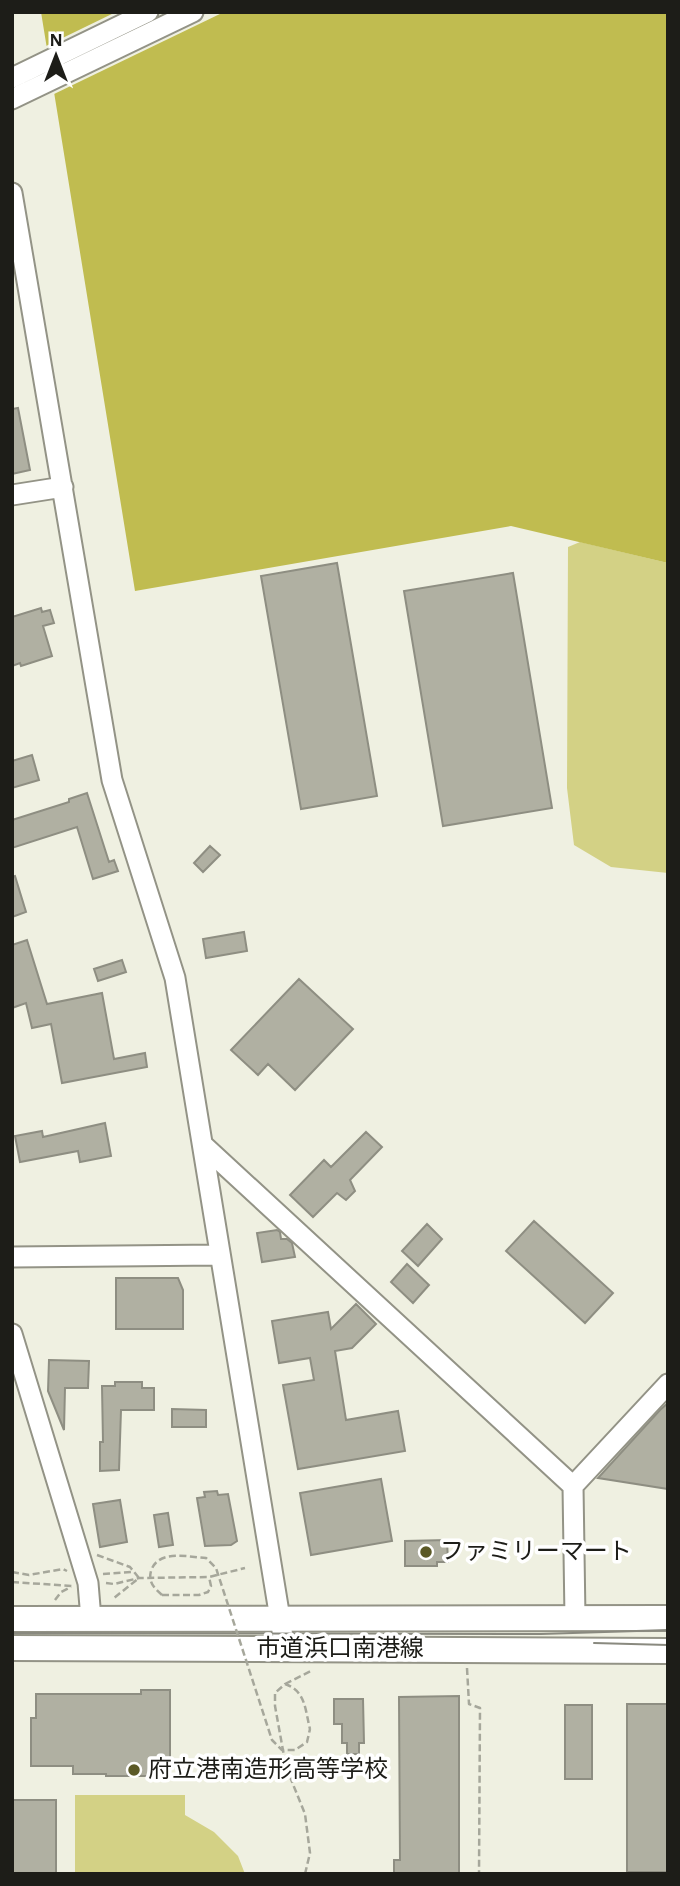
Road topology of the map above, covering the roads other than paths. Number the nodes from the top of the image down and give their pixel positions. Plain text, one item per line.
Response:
1 (148, 12) edge
2 (193, 12) edge
3 (12, 78) edge
4 (12, 99) edge
5 (12, 193) edge
6 (63, 487) junction
7 (12, 495) edge
8 (203, 1145) junction
9 (219, 1255) junction
10 (12, 1257) edge
11 (12, 1334) edge
12 (668, 1384) edge
13 (573, 1486) junction
14 (281, 1618) junction
15 (575, 1618) junction
16 (668, 1618) edge
17 (12, 1619) edge
18 (91, 1619) junction
19 (12, 1648) edge
20 (285, 1649) junction
21 (668, 1651) edge

1 - 3 street
2 - 4 street
5 - 6 street
6 - 7 street
6 - 8 street
8 - 9 street
8 - 13 street
9 - 10 street
9 - 14 street
11 - 18 street
12 - 13 street
13 - 15 street
14 - 15 main road, 市道浜口南港線
14 - 18 main road, 市道浜口南港線
14 - 20 street
15 - 16 main road, 市道浜口南港線
17 - 18 main road, 市道浜口南港線
19 - 20 main road, 市道浜口南港線
20 - 21 main road, 市道浜口南港線

